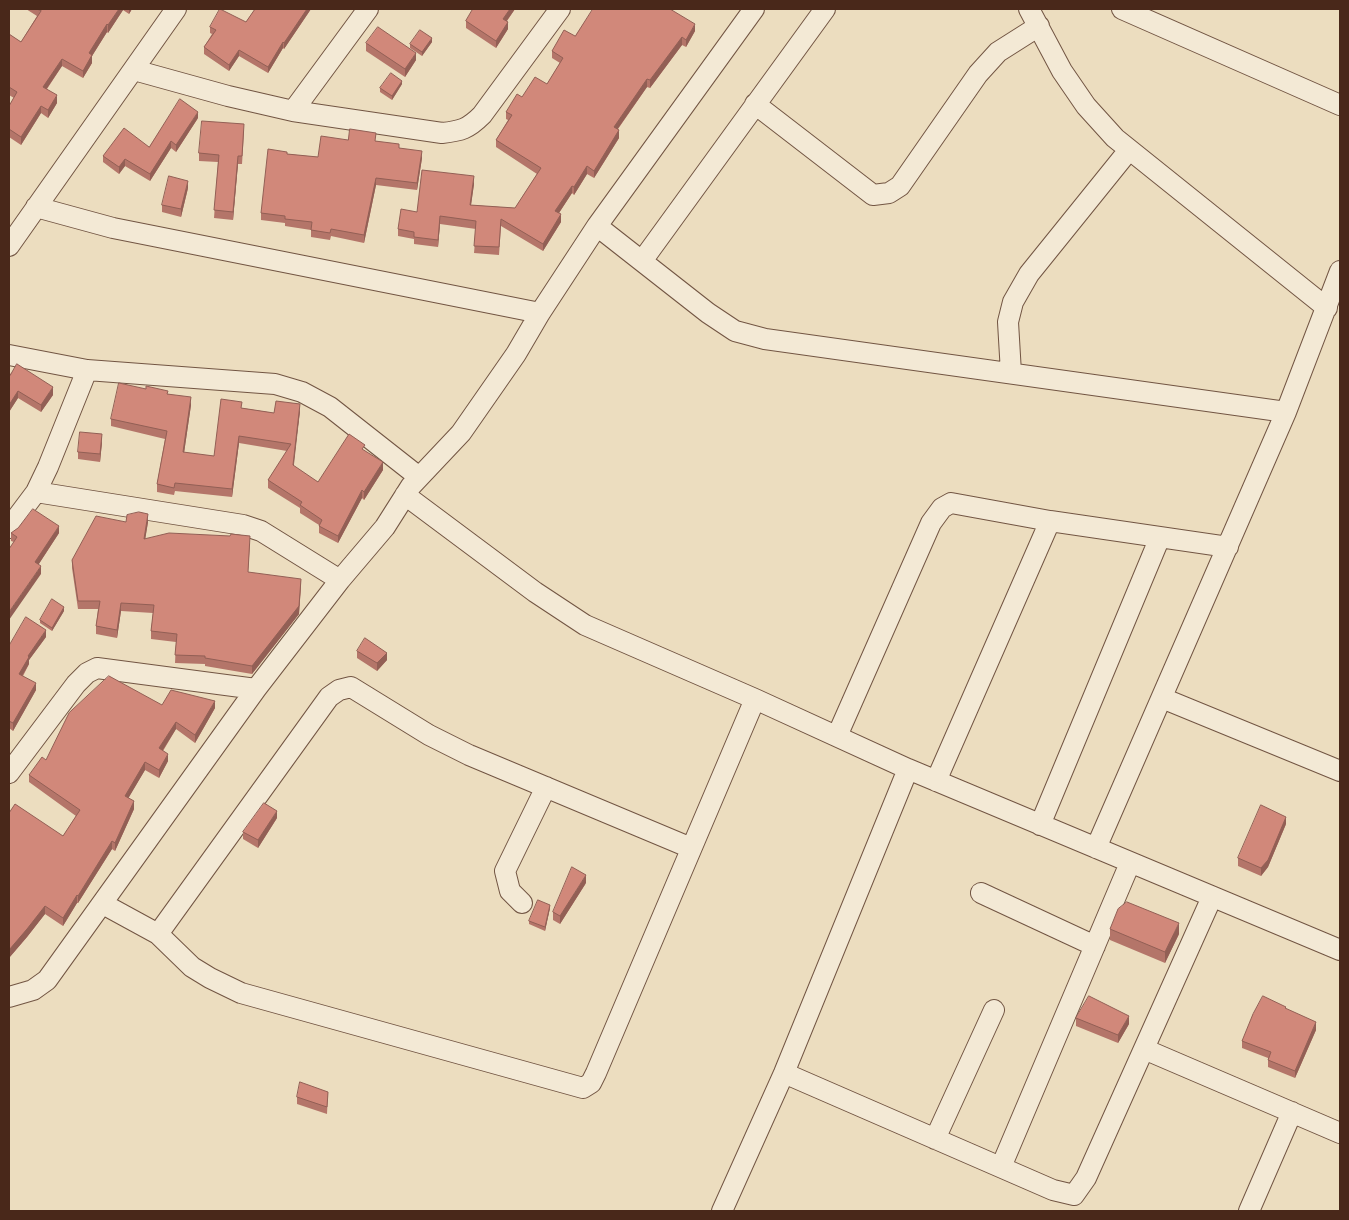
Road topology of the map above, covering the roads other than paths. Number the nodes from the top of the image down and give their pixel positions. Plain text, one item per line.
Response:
1 (176, 9) edge
2 (368, 9) edge
3 (560, 9) edge
4 (754, 9) edge
5 (825, 9) edge
6 (1030, 9) edge
7 (1122, 9) edge
8 (1040, 26) junction
9 (134, 70) junction
10 (755, 104) junction
11 (1340, 105) edge
12 (293, 112) junction
13 (1129, 150) junction
14 (36, 207) junction
15 (597, 226) junction
16 (12, 238) edge
17 (642, 261) junction
18 (1340, 271) edge
19 (1327, 308) junction
20 (540, 313) junction
21 (9, 355) edge
22 (87, 370) junction
23 (1011, 373) junction
24 (1286, 412) junction
25 (419, 477) junction
26 (36, 492) junction
27 (405, 495) junction
28 (1050, 521) junction
29 (9, 528) edge
30 (1160, 537) junction
31 (1228, 547) junction
32 (340, 580) junction
33 (256, 689) junction
34 (1162, 698) junction
35 (755, 699) junction
36 (837, 736) junction
37 (908, 769) junction
38 (1340, 769) edge
39 (9, 773) edge
40 (936, 781) junction
41 (546, 787) junction
42 (1040, 825) junction
43 (690, 848) junction
44 (1096, 848) junction
45 (1130, 863) junction
46 (981, 893) dead end
47 (1212, 897) junction
48 (522, 903) dead end
49 (103, 904) junction
50 (158, 934) junction
51 (1095, 946) junction
52 (1340, 950) edge
53 (9, 997) edge
54 (994, 1010) dead end
55 (1144, 1048) junction
56 (784, 1073) junction
57 (1292, 1112) junction
58 (1340, 1132) edge
59 (936, 1139) junction
60 (1001, 1168) junction
61 (722, 1211) edge
62 (1249, 1211) edge

1 - 9 street
2 - 12 street
3 - 12 street
4 - 15 street
5 - 10 street
6 - 8 street
7 - 11 street
8 - 10 street
8 - 13 street
9 - 12 street
9 - 14 street
10 - 17 street
13 - 19 street
13 - 23 street
14 - 16 street
14 - 20 street
15 - 17 street
15 - 20 street
17 - 23 street
18 - 19 street
19 - 24 street
20 - 25 street
21 - 22 street
22 - 25 street
22 - 26 street
23 - 24 street
24 - 31 street
25 - 27 street
26 - 29 street
26 - 32 street
27 - 32 street
27 - 35 street
28 - 30 street
28 - 36 street
28 - 40 street
30 - 31 street
30 - 42 street
31 - 34 street
32 - 33 street
33 - 39 street
33 - 49 street
34 - 38 street
34 - 44 street
35 - 36 street
35 - 43 street
36 - 37 street
37 - 40 street
37 - 56 street
40 - 42 street
41 - 43 street
41 - 48 street
41 - 50 street
42 - 44 street
43 - 50 street
44 - 45 street
45 - 47 street
45 - 51 street
46 - 51 street
47 - 52 street
47 - 55 street
49 - 50 street
49 - 53 street
51 - 60 street
54 - 59 street
55 - 57 street
55 - 60 street
56 - 59 street
56 - 61 street
57 - 58 street
57 - 62 street
59 - 60 street

